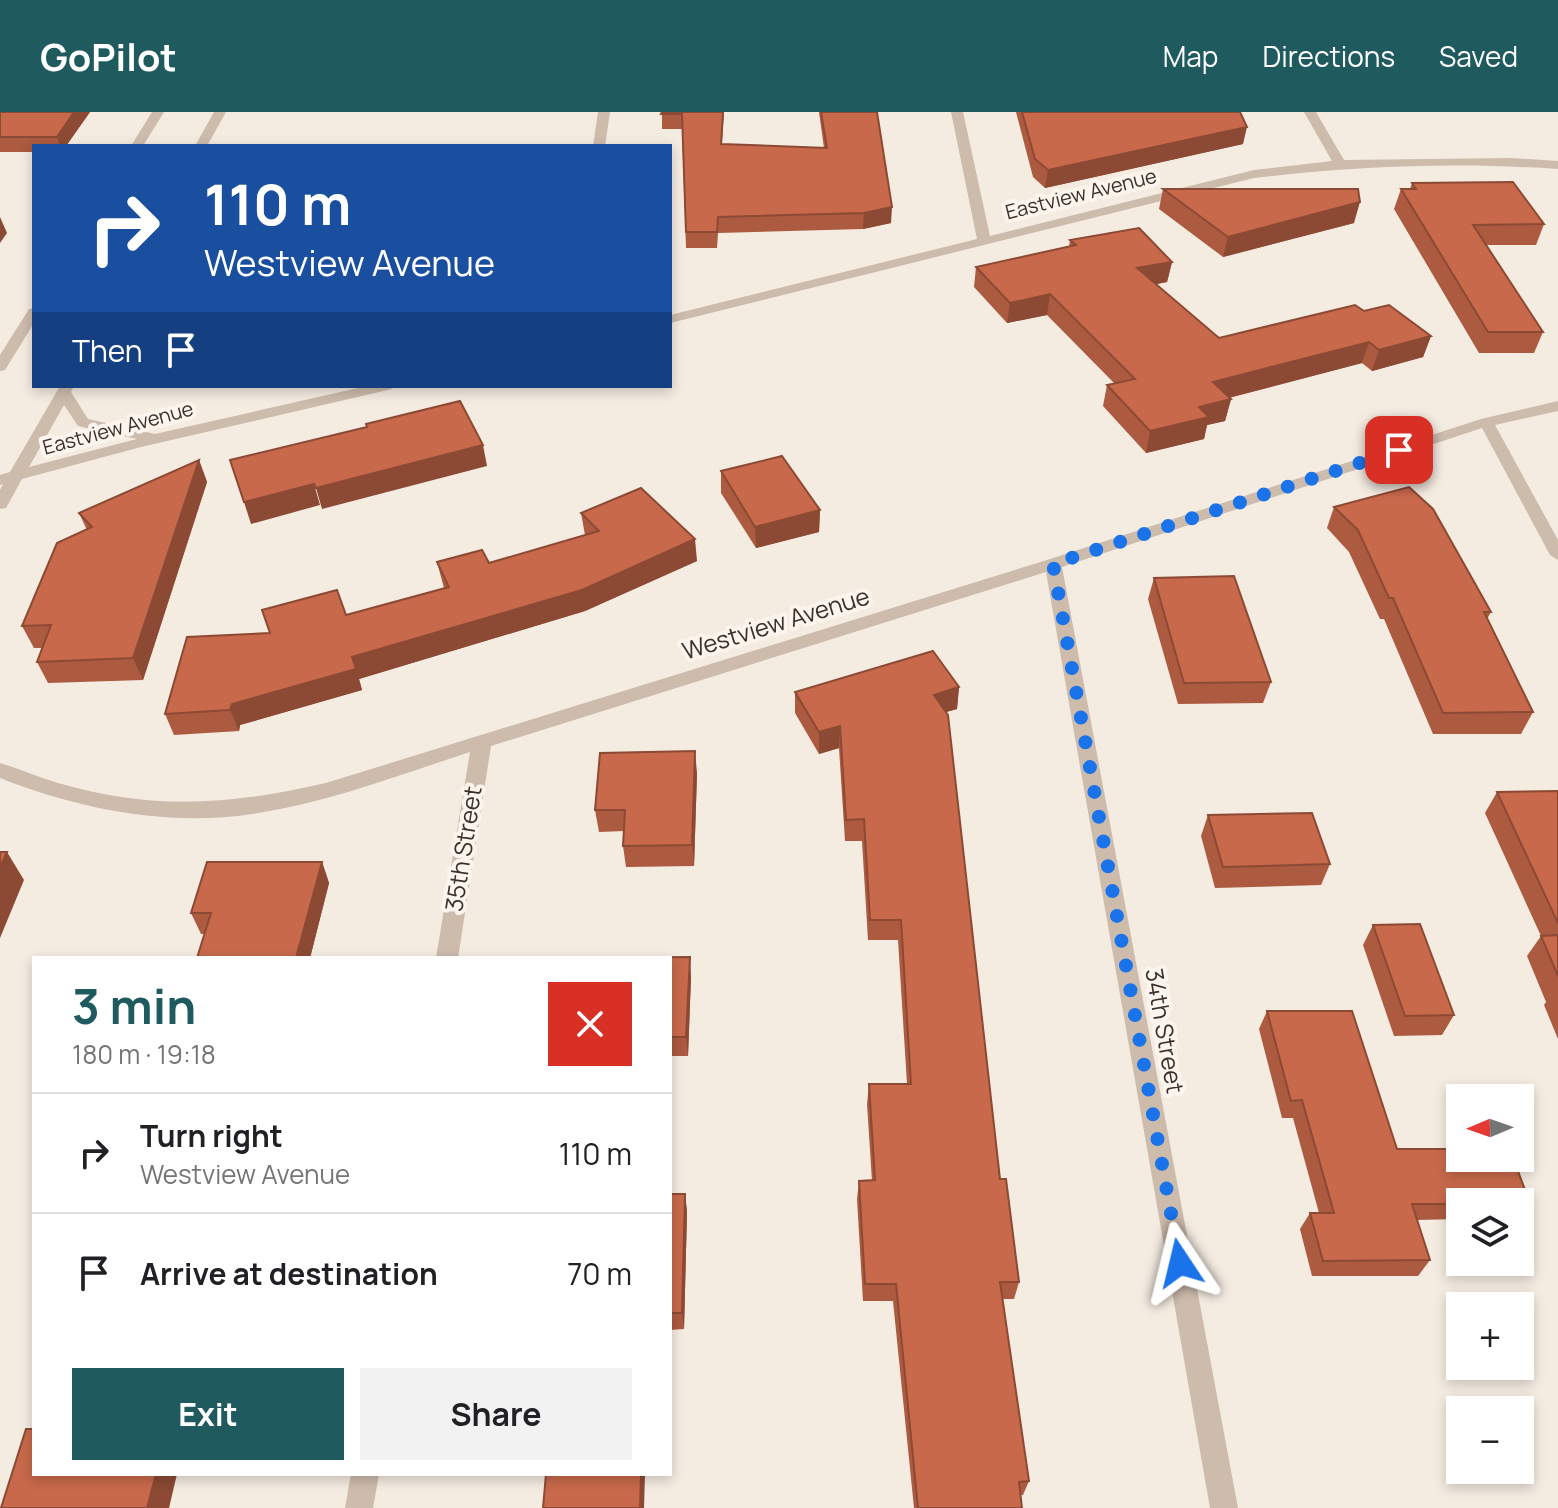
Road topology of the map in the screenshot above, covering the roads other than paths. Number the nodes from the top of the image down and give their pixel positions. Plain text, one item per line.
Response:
1 (158, 112) edge
2 (220, 112) edge
3 (604, 112) edge
4 (957, 112) edge
5 (1310, 112) edge
6 (138, 144) edge
7 (202, 144) edge
8 (599, 144) edge
9 (1340, 164) junction
10 (1558, 165) edge
11 (984, 240) junction
12 (32, 315) edge
13 (672, 318) edge
14 (0, 367) edge
15 (378, 388) edge
16 (65, 389) edge
17 (1558, 406) edge
18 (1486, 422) junction
19 (159, 438) junction
20 (8, 478) edge
21 (0, 504) edge
22 (1558, 555) edge
23 (1053, 564) junction
24 (482, 740) junction
25 (0, 770) edge
26 (447, 956) edge
27 (365, 1476) edge
28 (359, 1508) edge
29 (1224, 1508) edge

1 - 6 street
2 - 7 street
3 - 8 street
4 - 11 street
5 - 9 street
9 - 10 street, Eastview Avenue
9 - 11 street, Eastview Avenue
11 - 13 street, Eastview Avenue
12 - 14 street
15 - 19 street, Eastview Avenue
16 - 19 street
16 - 20 street
17 - 18 street, Westview Avenue
18 - 22 street
18 - 23 street, Westview Avenue
19 - 20 street, Eastview Avenue
20 - 21 street
23 - 24 street, Westview Avenue
23 - 29 street, 34th Street
24 - 25 street, Westview Avenue
24 - 26 street, 35th Street
27 - 28 street

